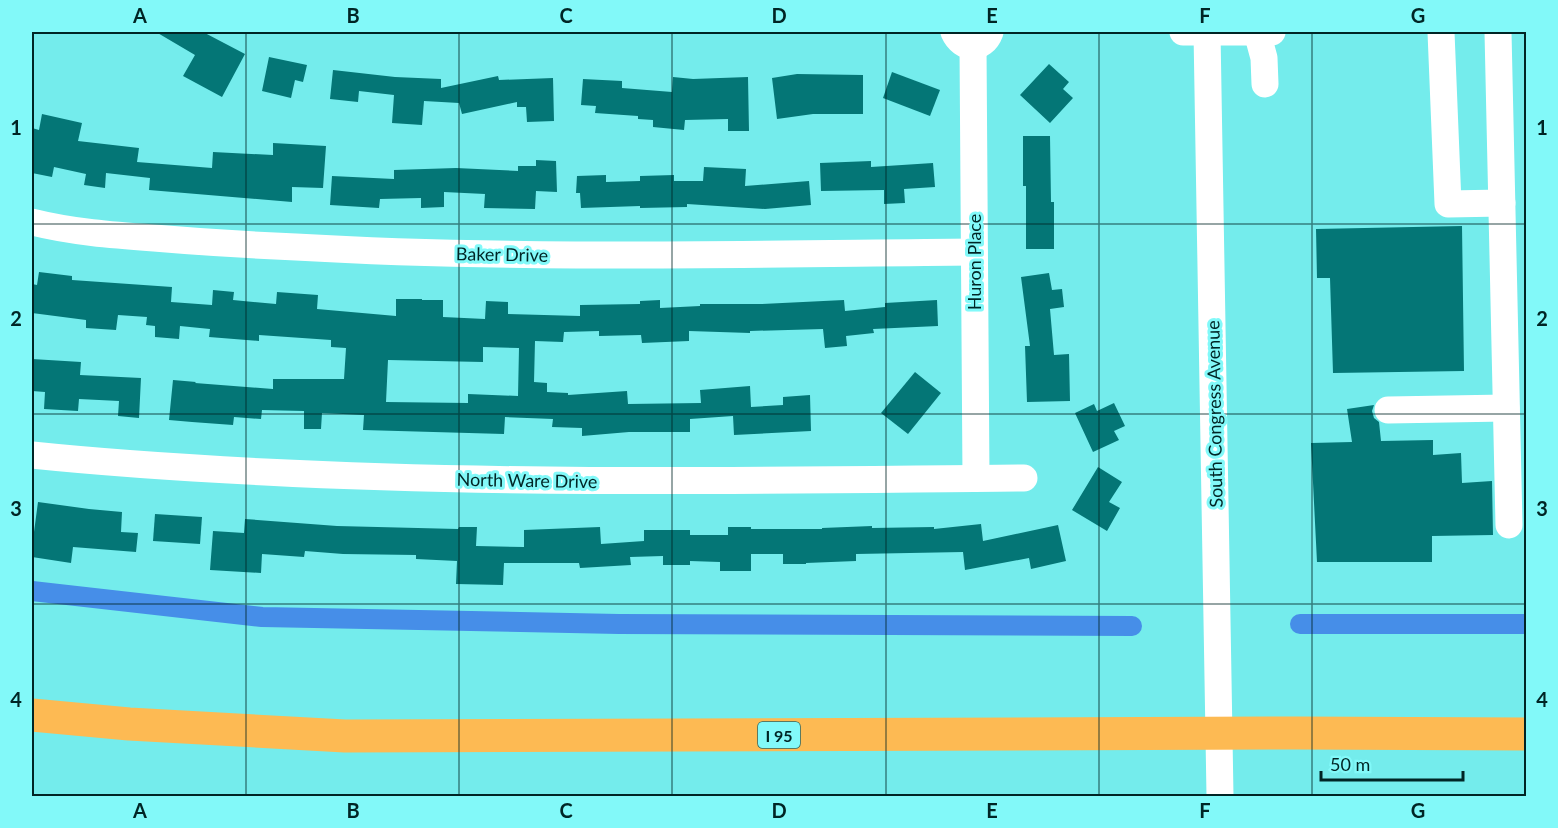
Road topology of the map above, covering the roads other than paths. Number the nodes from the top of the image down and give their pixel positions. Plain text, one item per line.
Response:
1 (1183, 32) edge
2 (1207, 32) edge
3 (1257, 32) edge
4 (1272, 32) edge
5 (1441, 32) edge
6 (1498, 32) edge
7 (972, 36) edge
8 (1265, 84) dead end
9 (1502, 202) junction
10 (32, 222) edge
11 (974, 252) junction
12 (1506, 408) junction
13 (1388, 410) dead end
14 (32, 455) edge
15 (976, 478) junction
16 (1024, 478) dead end
17 (1509, 525) dead end
18 (32, 715) edge
19 (1527, 734) edge
20 (1220, 796) edge

1 - 2 street
2 - 3 street
2 - 20 street, South Congress Avenue
3 - 4 street
3 - 8 street
5 - 9 street
6 - 9 street
7 - 11 street, Huron Place
9 - 12 street
10 - 11 street, Baker Drive
11 - 15 street, Huron Place
12 - 13 street
12 - 17 street
14 - 15 street, North Ware Drive
15 - 16 street, North Ware Drive
18 - 19 highway, I 95

